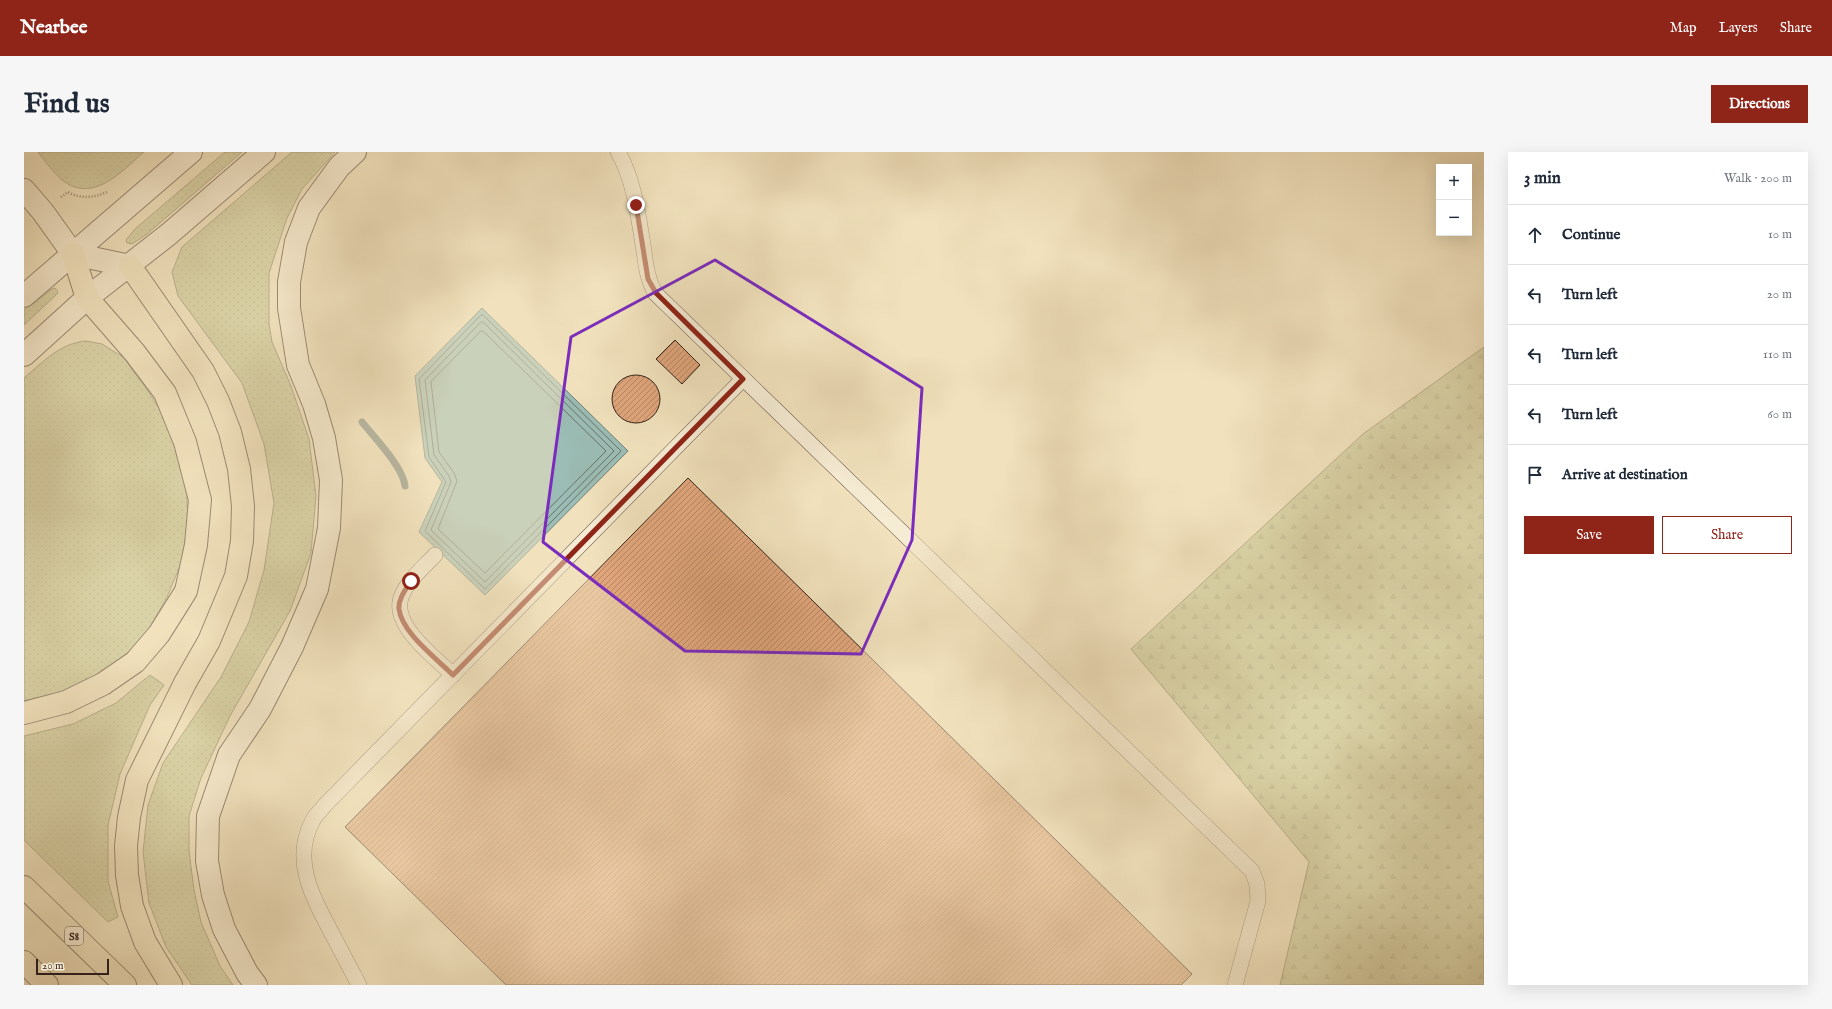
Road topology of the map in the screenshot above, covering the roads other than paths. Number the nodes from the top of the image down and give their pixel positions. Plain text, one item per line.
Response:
1 (191, 152) edge
2 (264, 152) edge
3 (355, 152) edge
4 (618, 152) edge
5 (24, 190) edge
6 (73, 254) junction
7 (130, 266) junction
8 (24, 296) edge
9 (87, 298) junction
10 (24, 355) edge
11 (743, 379) junction
12 (436, 555) dead end
13 (453, 675) junction
14 (24, 713) edge
15 (24, 886) edge
16 (24, 962) edge
17 (47, 985) edge
18 (125, 985) edge
19 (172, 985) edge
20 (256, 985) edge
21 (359, 985) edge
22 (1235, 985) edge

1 - 6 street
2 - 7 street
3 - 20 street
4 - 11 lane
5 - 6 street
6 - 7 street
6 - 8 street
6 - 9 highway
7 - 9 street
7 - 19 highway
9 - 10 street
9 - 14 highway
11 - 13 lane
11 - 22 lane
12 - 13 lane
13 - 21 lane
15 - 18 highway, S8
16 - 17 highway

